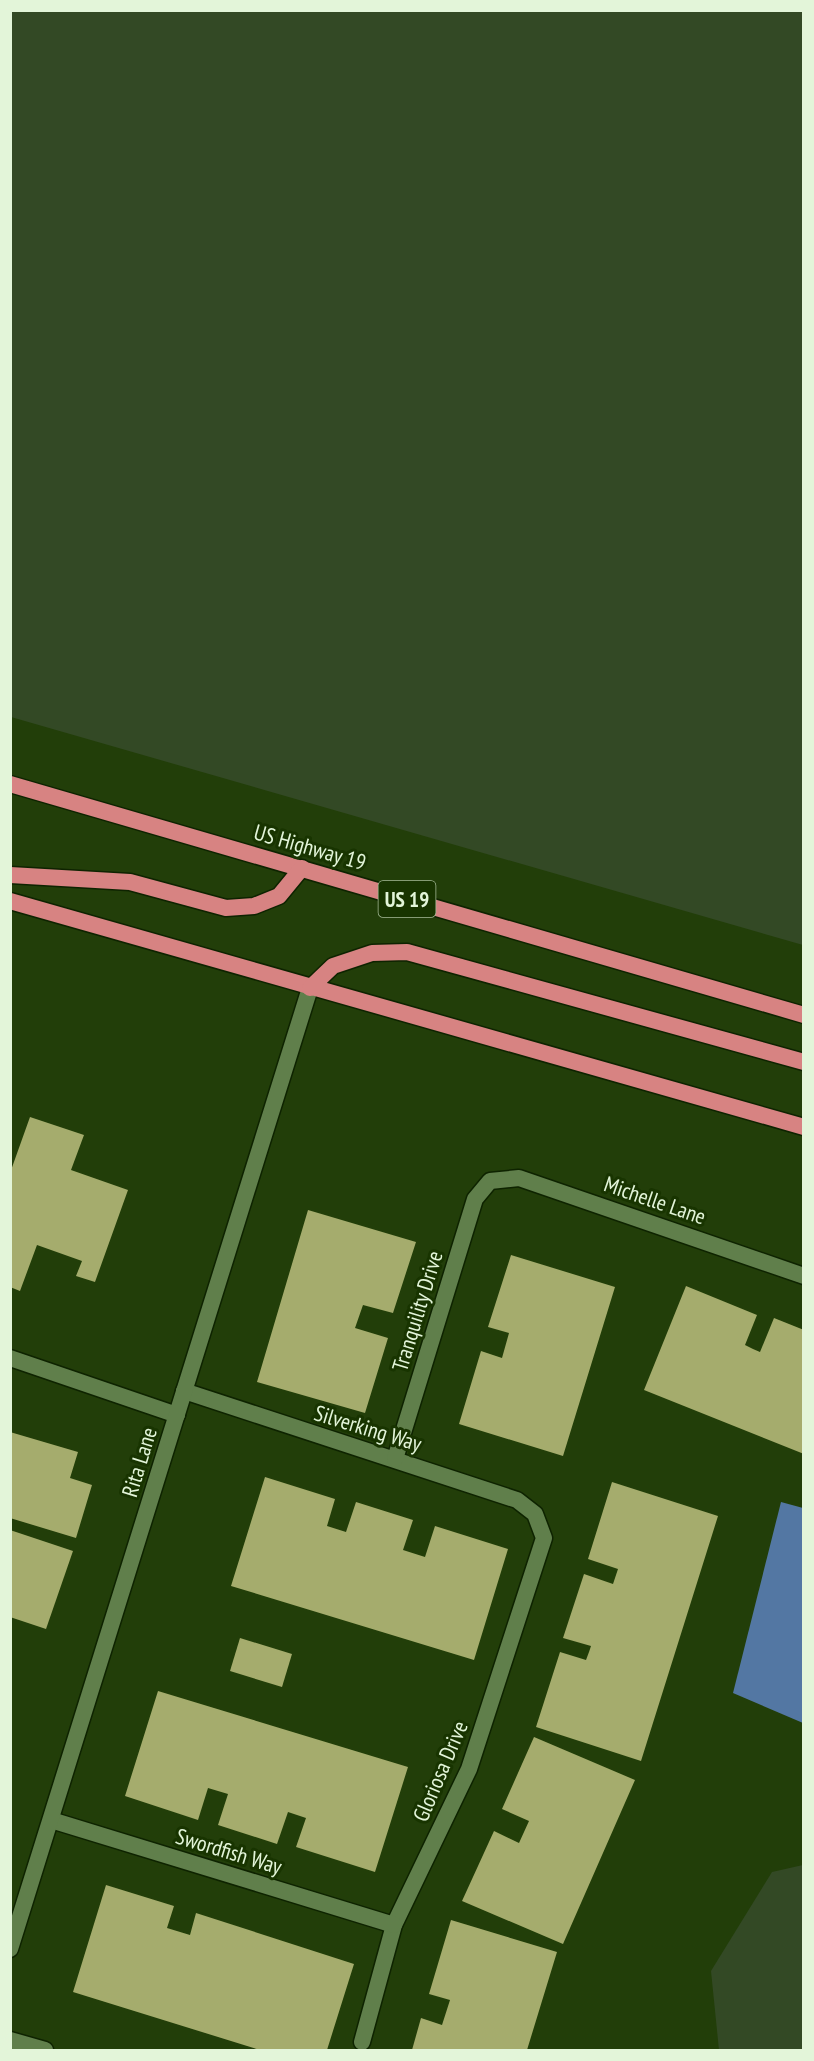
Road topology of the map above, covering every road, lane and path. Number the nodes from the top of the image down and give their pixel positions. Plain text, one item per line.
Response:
1 (10, 784) edge
2 (302, 868) junction
3 (10, 875) edge
4 (10, 901) edge
5 (310, 988) junction
6 (804, 1015) edge
7 (804, 1062) edge
8 (804, 1127) edge
9 (490, 1180) joint
10 (804, 1276) edge
11 (10, 1358) edge
12 (184, 1391) junction
13 (177, 1415) junction
14 (395, 1459) junction
15 (535, 1514) joint
16 (51, 1820) junction
17 (394, 1925) junction
18 (10, 1949) edge
19 (10, 2040) edge
20 (362, 2042) dead end
21 (45, 2050) edge

1 - 2 highway, US Highway 19 / US 19
2 - 3 highway
2 - 6 highway, US Highway 19 / US 19
4 - 5 highway
5 - 7 highway
5 - 8 highway
5 - 12 street, Rita Lane
9 - 10 street, Michelle Lane
9 - 14 street, Tranquility Drive
11 - 13 street
12 - 13 street, Rita Lane
12 - 14 street, Silverking Way
13 - 16 street, Rita Lane
14 - 15 street, Silverking Way
15 - 17 street, Gloriosa Drive
16 - 17 street, Swordfish Way
16 - 18 street, Rita Lane
17 - 20 street, Gloriosa Drive
19 - 21 street

